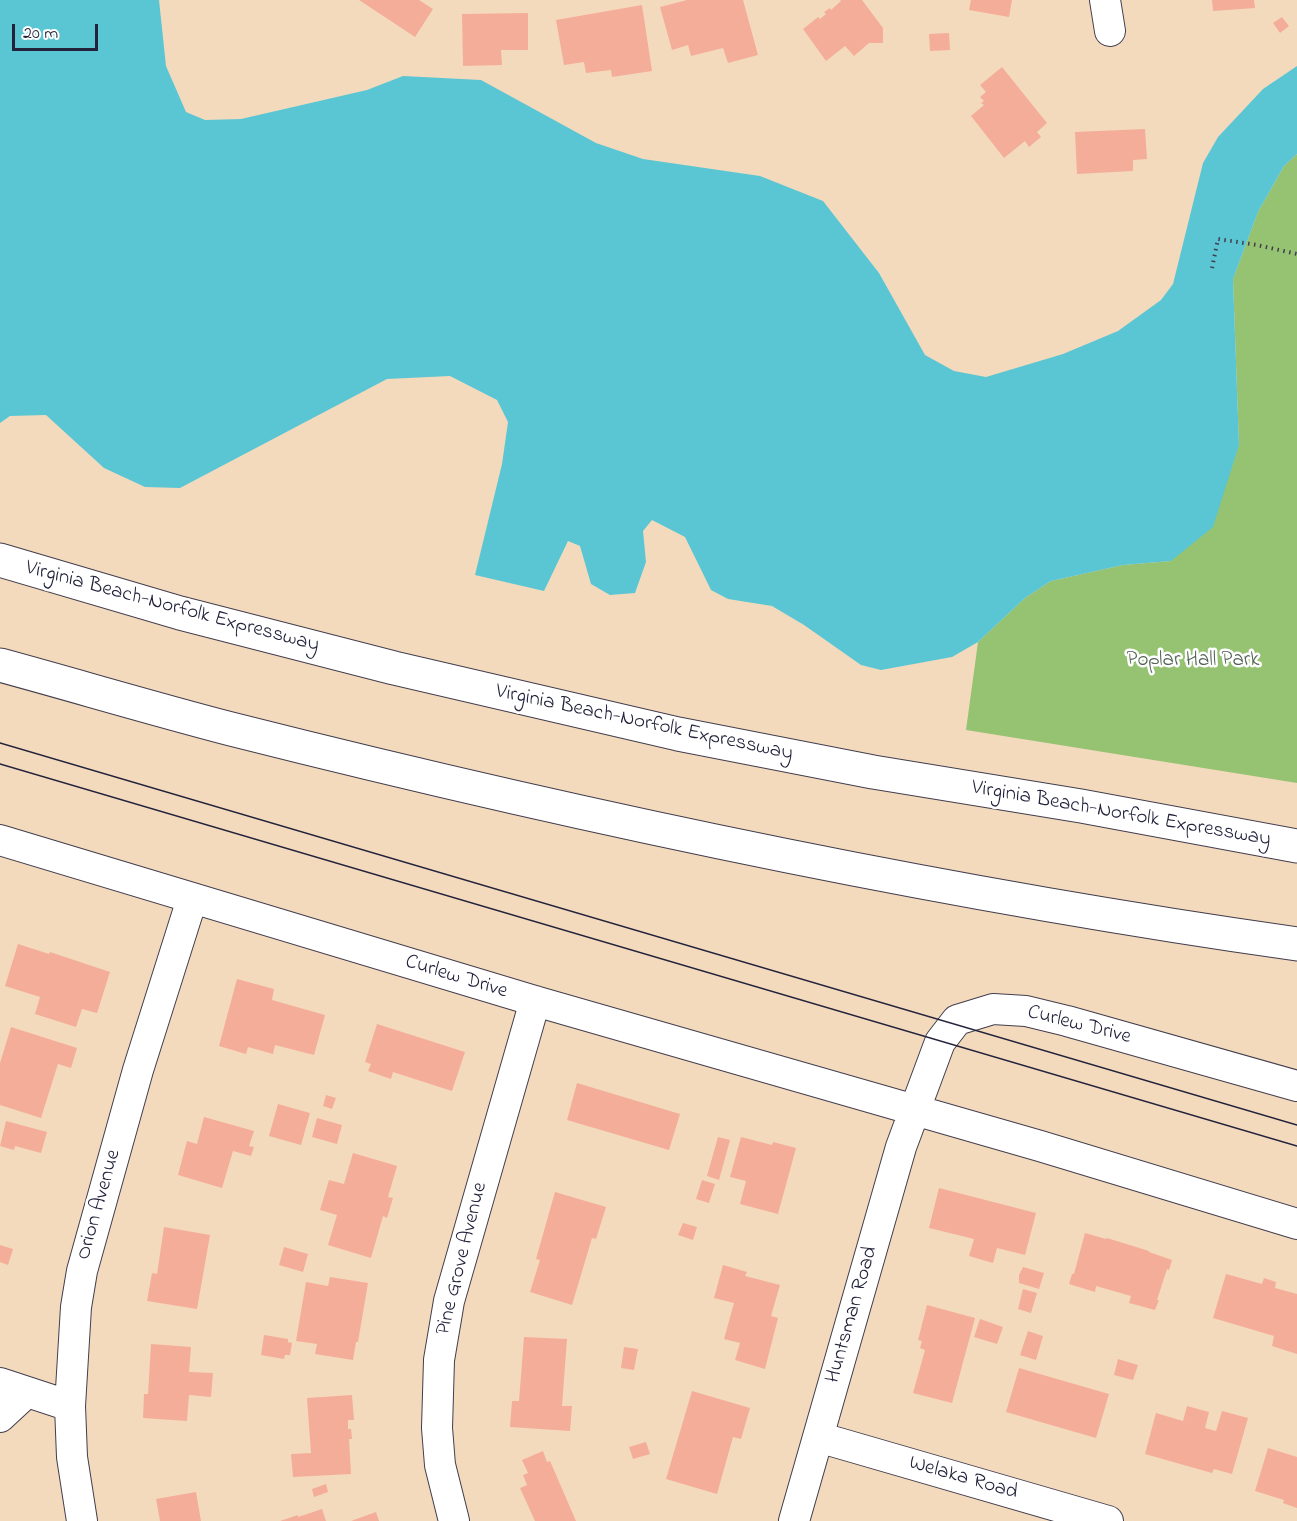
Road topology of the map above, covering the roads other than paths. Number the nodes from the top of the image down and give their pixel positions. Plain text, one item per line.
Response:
1 (1105, 0) edge
2 (1110, 31) dead end
3 (0, 560) edge
4 (0, 665) edge
5 (1081, 806) junction
6 (1297, 829) edge
7 (0, 840) edge
8 (1297, 846) edge
9 (192, 899) junction
10 (1297, 944) edge
11 (535, 1001) junction
12 (1297, 1086) edge
13 (914, 1110) junction
14 (1297, 1224) edge
15 (13, 1388) edge
16 (70, 1406) junction
17 (0, 1417) edge
18 (818, 1437) junction
19 (82, 1521) edge
20 (454, 1521) edge
21 (794, 1521) edge
22 (1108, 1521) edge

1 - 2 street
3 - 5 highway, Virginia Beach-Norfolk Expressway
4 - 10 highway
5 - 6 highway
5 - 8 highway, Virginia Beach-Norfolk Expressway
7 - 9 street, Curlew Drive
9 - 11 street, Curlew Drive
9 - 16 street, Orion Avenue
11 - 13 street, Curlew Drive
11 - 20 street, Pine Grove Avenue
12 - 13 street, Curlew Drive
13 - 14 street, Curlew Drive
13 - 18 street, Huntsman Road
15 - 16 street
15 - 17 street
16 - 19 street, Orion Avenue
18 - 21 street, Huntsman Road
18 - 22 street, Welaka Road

